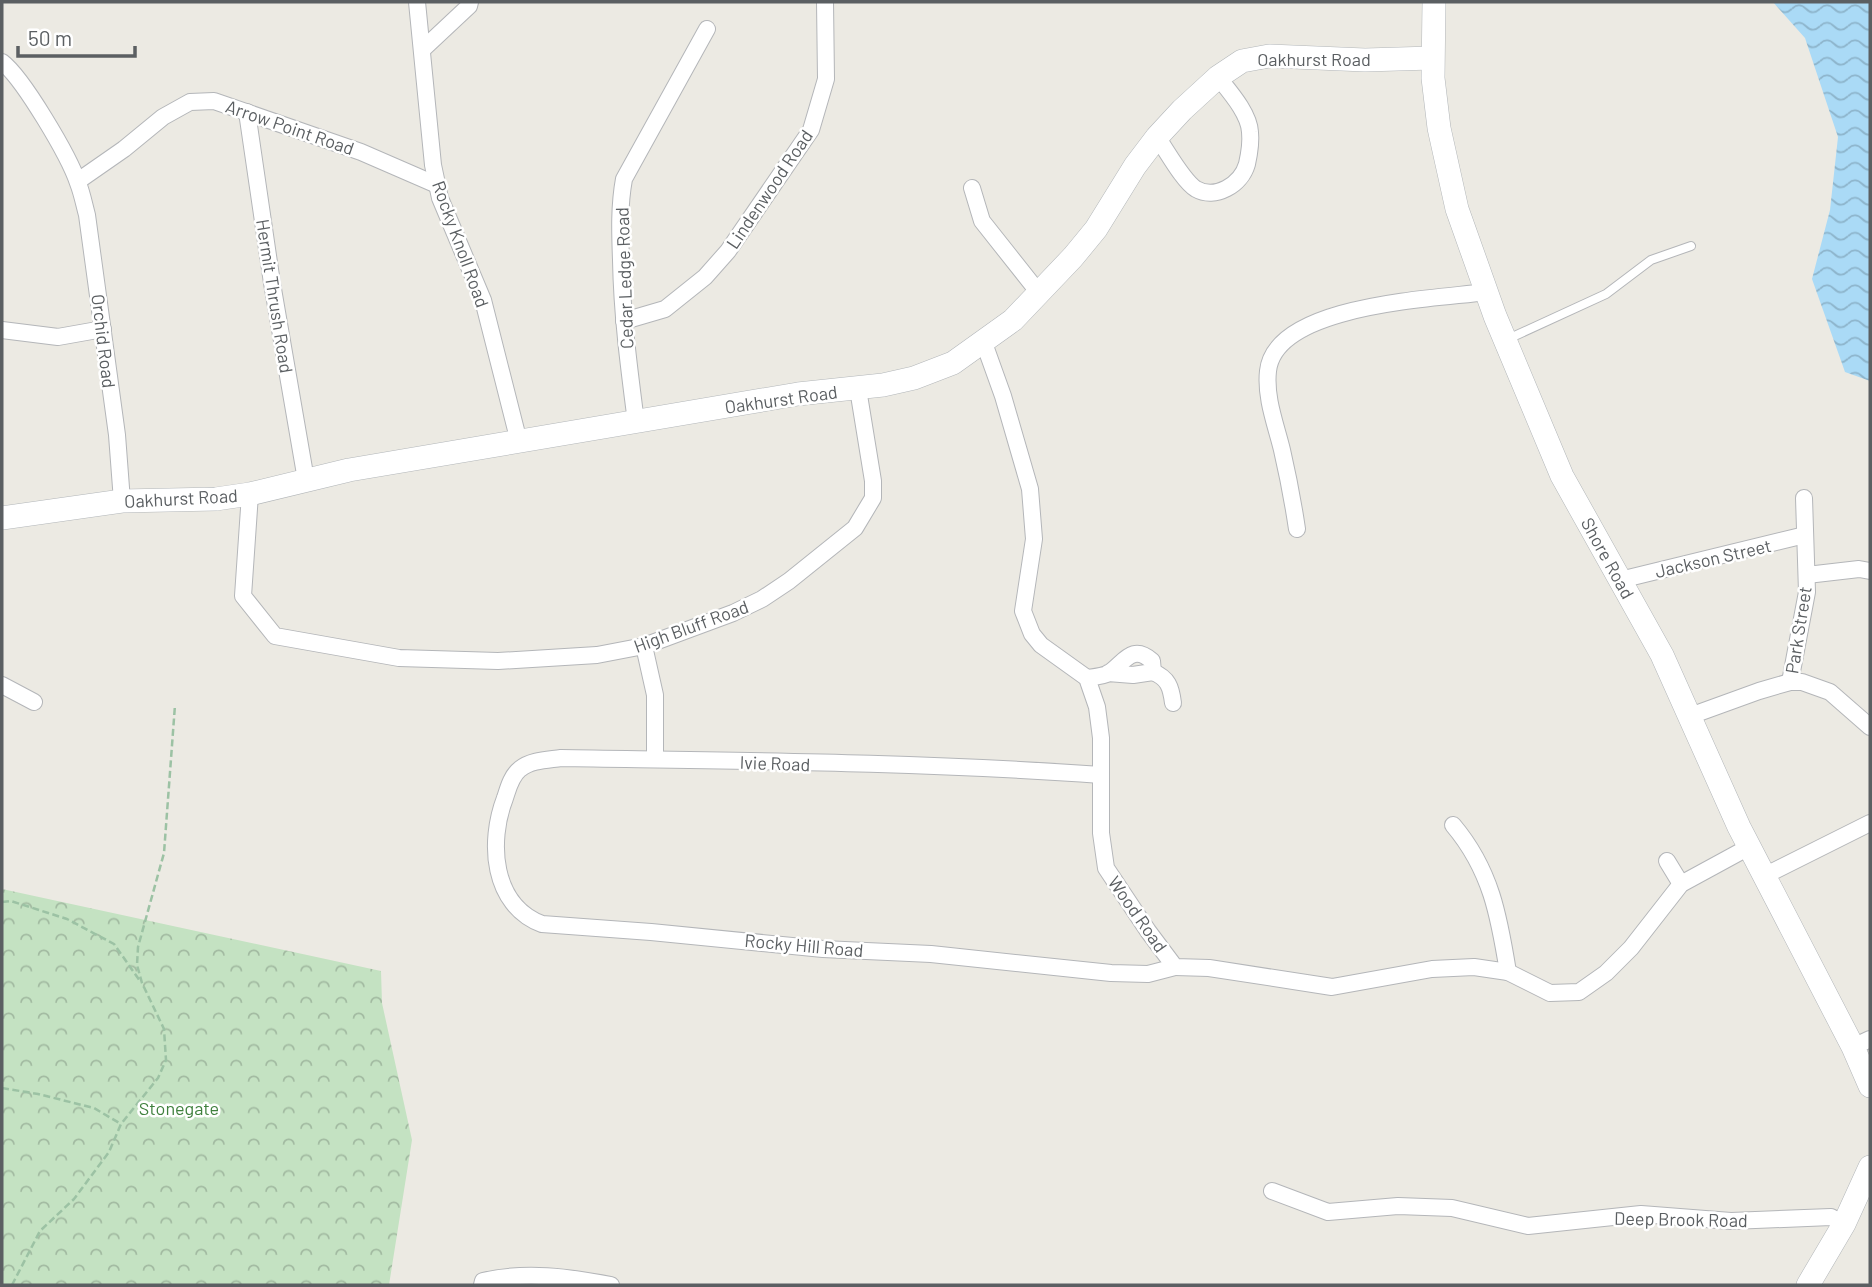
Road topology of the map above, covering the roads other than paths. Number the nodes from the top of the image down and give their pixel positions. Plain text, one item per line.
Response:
1 (417, 2) edge
2 (470, 2) edge
3 (825, 2) edge
4 (1434, 2) edge
5 (707, 29) dead end
6 (422, 50) junction
7 (1432, 58) junction
8 (2, 62) edge
9 (1218, 76) junction
10 (247, 112) junction
11 (1157, 137) junction
12 (78, 181) junction
13 (437, 185) junction
14 (972, 188) dead end
15 (1691, 246) dead end
16 (1486, 292) junction
17 (1039, 293) junction
18 (624, 321) junction
19 (103, 329) junction
20 (2, 330) edge
21 (1505, 340) junction
22 (984, 343) junction
23 (858, 389) junction
24 (636, 422) junction
25 (519, 442) junction
26 (306, 480) junction
27 (250, 494) junction
28 (1804, 498) dead end
29 (122, 501) junction
30 (2, 518) edge
31 (1297, 529) dead end
32 (1805, 536) junction
33 (1870, 571) edge
34 (1807, 575) junction
35 (1620, 580) junction
36 (644, 646) junction
37 (1087, 678) junction
38 (1790, 682) junction
39 (2, 685) edge
40 (34, 702) dead end
41 (1173, 703) dead end
42 (1690, 716) junction
43 (1870, 727) edge
44 (654, 760) junction
45 (1101, 775) junction
46 (1870, 823) edge
47 (1453, 825) dead end
48 (495, 833) joint
49 (1749, 847) junction
50 (1667, 861) dead end
51 (1764, 876) junction
52 (1681, 884) junction
53 (1175, 967) junction
54 (1508, 972) junction
55 (1862, 1043) edge
56 (1870, 1086) edge
57 (1870, 1167) edge
58 (1272, 1191) dead end
59 (1844, 1224) junction
60 (482, 1283) edge
61 (611, 1285) edge
62 (1808, 1285) edge

1 - 6 street, Rocky Knoll Road
2 - 6 street
3 - 18 street, Lindenwood Road
4 - 7 street, Shore Road
5 - 18 street, Cedar Ledge Road
6 - 13 street, Rocky Knoll Road
7 - 9 street, Oakhurst Road
7 - 16 street, Shore Road
8 - 12 street, Orchid Road
9 - 11 street, Oakhurst Road
9 - 11 street
10 - 12 street, Arrow Point Road
10 - 13 street, Arrow Point Road
10 - 26 street, Hermit Thrush Road
11 - 17 street, Oakhurst Road
12 - 19 street, Orchid Road
13 - 25 street, Rocky Knoll Road
14 - 17 street
15 - 21 lane
16 - 21 street, Shore Road
16 - 31 street
17 - 22 street, Oakhurst Road
18 - 24 street, Cedar Ledge Road
19 - 20 street
19 - 29 street, Orchid Road
21 - 35 street, Shore Road
22 - 23 street, Oakhurst Road
22 - 37 street
23 - 24 street, Oakhurst Road
23 - 36 street, High Bluff Road
24 - 25 street, Oakhurst Road
25 - 26 street, Oakhurst Road
26 - 27 street, Oakhurst Road
27 - 29 street, Oakhurst Road
27 - 36 street, High Bluff Road
28 - 32 street, Park Street
29 - 30 street, Oakhurst Road
32 - 34 street, Park Street
32 - 35 street, Jackson Street
33 - 34 street
34 - 38 street, Park Street
35 - 42 street, Shore Road
36 - 44 street
37 - 41 street
37 - 45 street, Wood Road
38 - 42 street
38 - 43 street
39 - 40 street
42 - 49 street, Shore Road
44 - 45 street, Ivie Road
44 - 48 street, Ivie Road
45 - 53 street, Wood Road
46 - 51 street
47 - 54 street
48 - 53 street, Rocky Hill Road
49 - 51 street, Shore Road
49 - 52 street, Wood Road
50 - 52 street
51 - 55 street, Shore Road
52 - 54 street, Wood Road
53 - 54 street, Wood Road
55 - 56 street, Shore Road
57 - 59 street
58 - 59 street, Deep Brook Road
59 - 62 street
60 - 61 street

